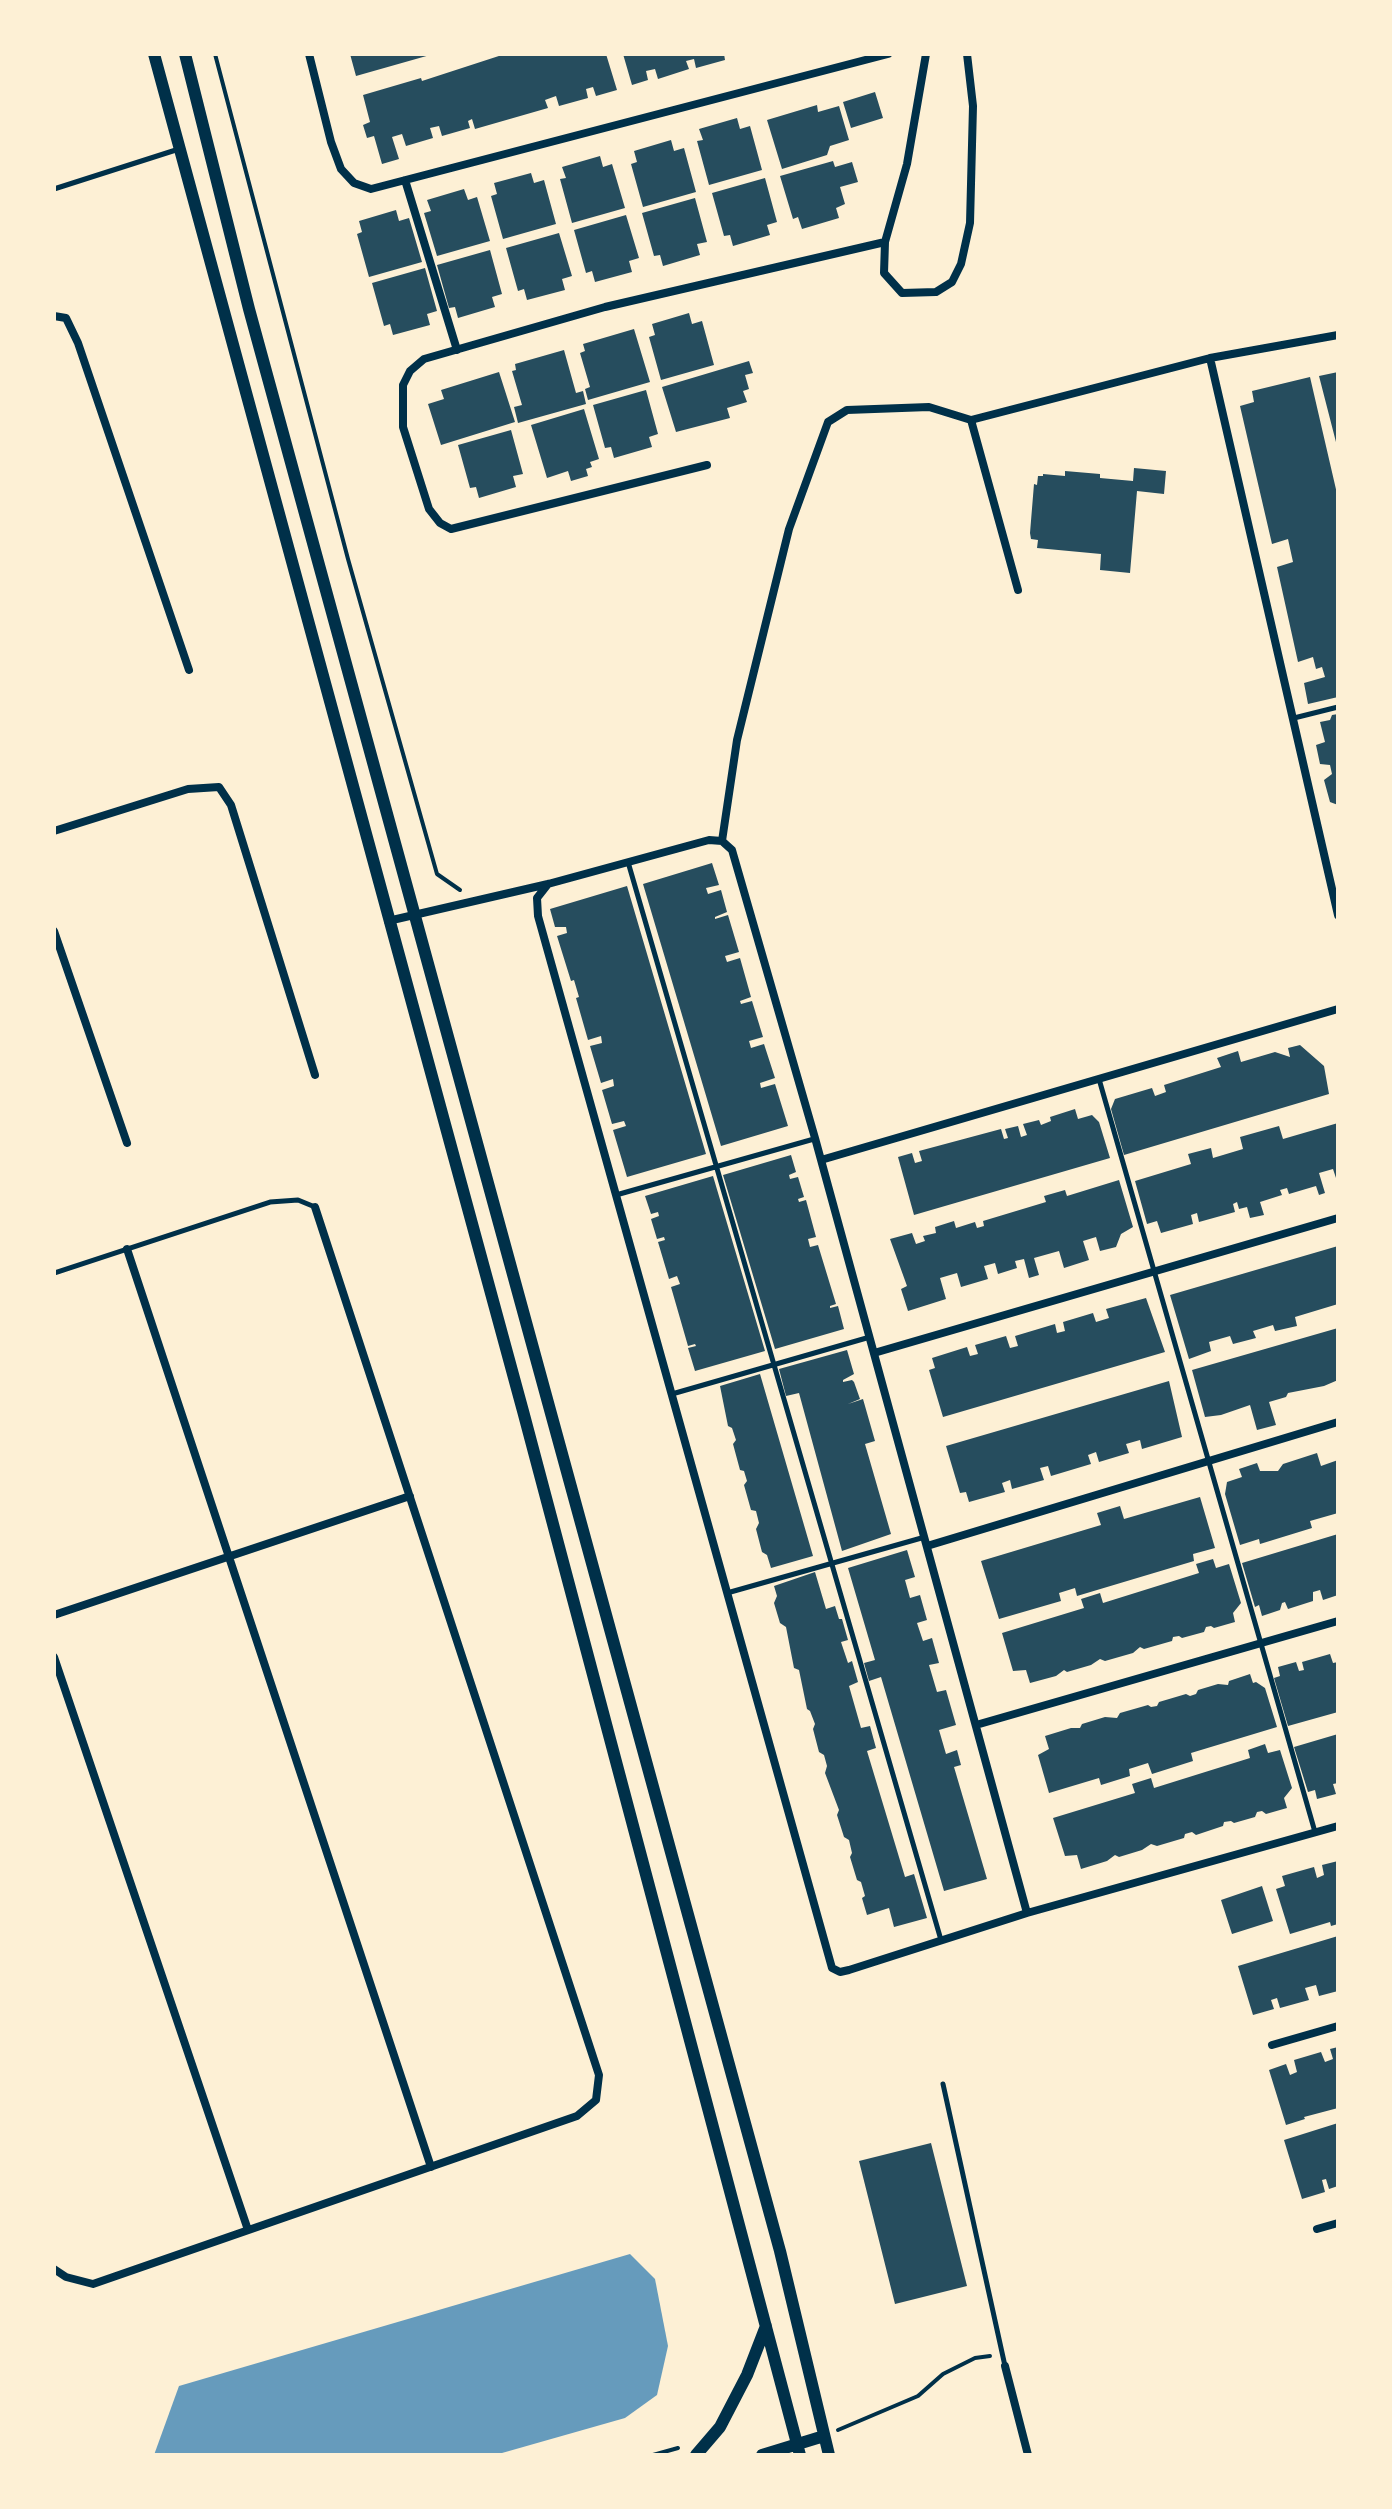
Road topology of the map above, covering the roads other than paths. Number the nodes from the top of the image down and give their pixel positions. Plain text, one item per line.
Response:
1 (154, 54) edge
2 (185, 54) edge
3 (309, 54) edge
4 (888, 54) edge
5 (926, 54) edge
6 (967, 54) edge
7 (180, 149) junction
8 (405, 180) junction
9 (54, 189) edge
10 (885, 242) junction
11 (54, 316) edge
12 (1338, 335) edge
13 (457, 350) junction
14 (1210, 358) junction
15 (971, 420) junction
16 (707, 465) dead end
17 (1018, 590) dead end
18 (189, 670) dead end
19 (1338, 707) edge
20 (1293, 718) junction
21 (54, 831) edge
22 (722, 841) junction
23 (628, 862) junction
24 (548, 884) junction
25 (415, 915) junction
26 (1338, 915) edge
27 (388, 921) junction
28 (54, 931) edge
29 (1338, 1009) edge
30 (315, 1075) dead end
31 (1099, 1079) junction
32 (815, 1138) junction
33 (127, 1143) dead end
34 (821, 1160) junction
35 (716, 1167) junction
36 (615, 1195) junction
37 (315, 1207) joint
38 (1338, 1218) edge
39 (127, 1249) junction
40 (1154, 1271) junction
41 (54, 1273) edge
42 (870, 1337) junction
43 (874, 1353) junction
44 (774, 1365) junction
45 (671, 1394) junction
46 (1338, 1422) edge
47 (1209, 1461) junction
48 (410, 1496) junction
49 (926, 1542) junction
50 (229, 1556) junction
51 (831, 1564) junction
52 (726, 1594) junction
53 (54, 1615) edge
54 (1338, 1621) edge
55 (1261, 1643) junction
56 (54, 1657) edge
57 (976, 1725) junction
58 (1338, 1826) edge
59 (1315, 1832) junction
60 (1027, 1913) junction
61 (941, 1940) junction
62 (1338, 2026) edge
63 (1272, 2045) dead end
64 (943, 2084) dead end
65 (431, 2167) junction
66 (1338, 2223) edge
67 (1317, 2229) dead end
68 (248, 2230) junction
69 (54, 2269) edge
70 (766, 2326) junction
71 (1005, 2366) joint
72 (824, 2436) junction
73 (799, 2450) edge
74 (696, 2455) edge
75 (762, 2455) edge
76 (829, 2455) edge
77 (1028, 2455) edge

1 - 7 street
2 - 25 street
3 - 8 street
4 - 8 street
5 - 10 street
6 - 10 street
7 - 9 lane
7 - 27 street
8 - 13 street
10 - 13 street
11 - 18 street
12 - 14 street
13 - 16 street
14 - 15 street
14 - 20 street
15 - 17 street
15 - 22 street
19 - 20 lane
20 - 26 street
21 - 30 street
22 - 23 street
22 - 32 street
23 - 24 street
23 - 35 lane
24 - 25 street
24 - 36 street
25 - 27 street
25 - 72 street
27 - 70 street
28 - 33 street
29 - 31 street
31 - 34 street
31 - 40 lane
32 - 34 street
32 - 35 lane
34 - 42 street
35 - 36 lane
35 - 44 lane
36 - 45 street
37 - 39 lane
37 - 48 street
38 - 40 street
39 - 41 lane
39 - 50 street
40 - 43 street
40 - 47 lane
42 - 43 street
42 - 44 lane
43 - 49 street
44 - 45 lane
44 - 51 lane
45 - 52 street
46 - 47 street
47 - 49 street
47 - 55 lane
48 - 50 street
48 - 65 street
49 - 51 lane
49 - 57 street
50 - 53 street
50 - 65 street
51 - 52 lane
51 - 61 lane
52 - 61 street
54 - 55 street
55 - 57 street
55 - 59 lane
56 - 68 street
57 - 60 street
58 - 59 street
59 - 60 street
60 - 61 street
62 - 63 street
64 - 71 lane
65 - 68 street
66 - 67 street
68 - 69 street
70 - 73 street
70 - 74 street
71 - 77 street
72 - 73 street
72 - 76 street
73 - 75 street

